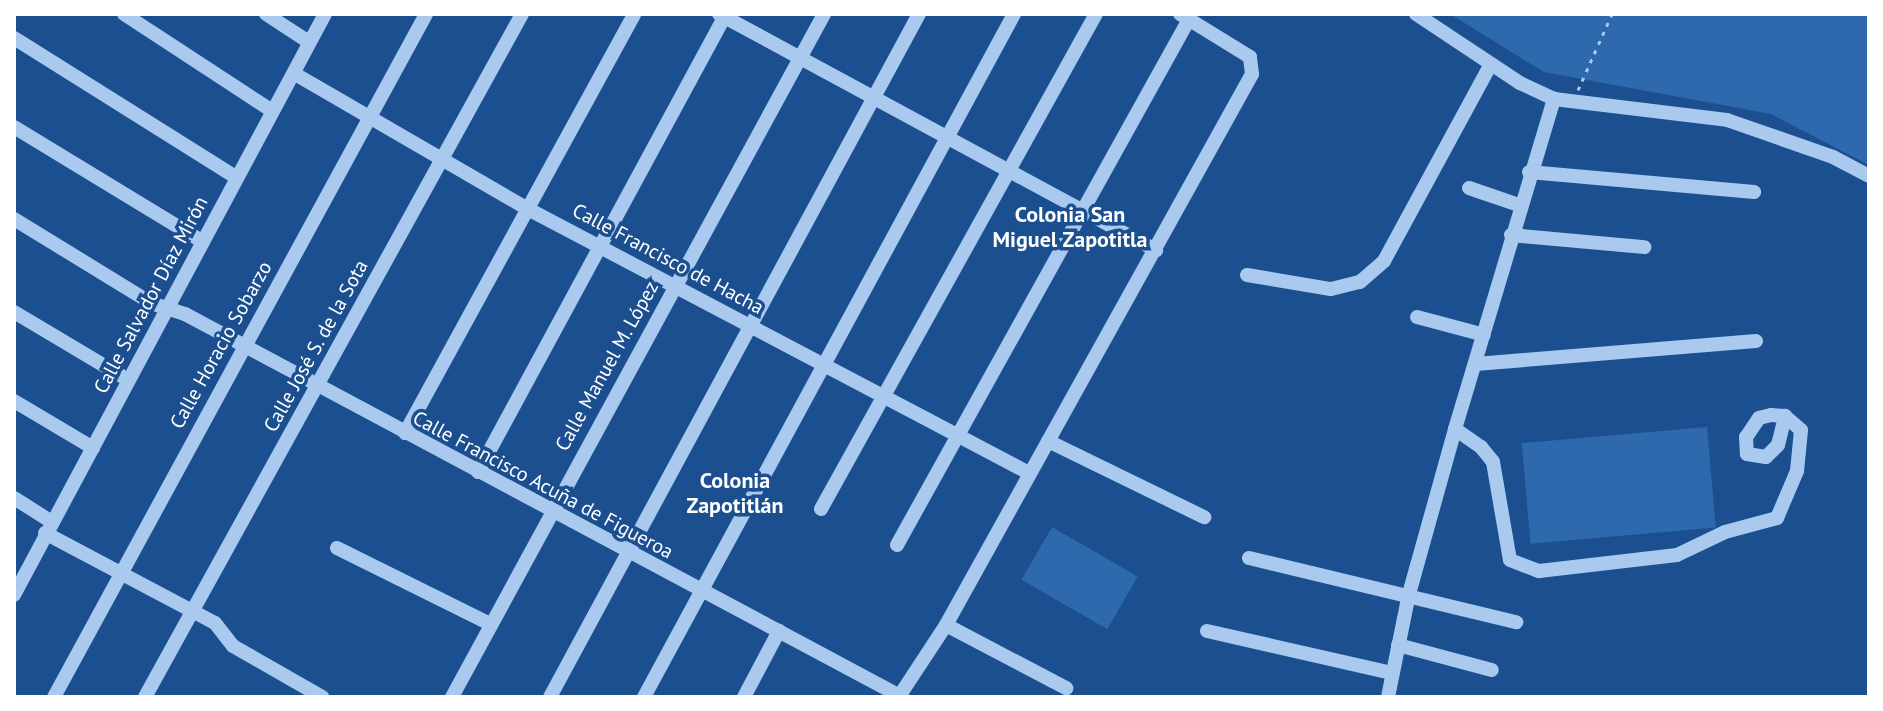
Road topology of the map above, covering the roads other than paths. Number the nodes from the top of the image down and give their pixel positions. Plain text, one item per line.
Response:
1 (124, 14) edge
2 (266, 14) edge
3 (325, 14) edge
4 (426, 14) edge
5 (522, 14) edge
6 (634, 14) edge
7 (824, 14) edge
8 (919, 14) edge
9 (1014, 14) edge
10 (1096, 14) edge
11 (1416, 14) edge
12 (723, 15) edge
13 (1184, 17) edge
14 (14, 38) edge
15 (309, 42) junction
16 (800, 59) junction
17 (1491, 64) junction
18 (295, 74) junction
19 (874, 97) junction
20 (1554, 99) junction
21 (272, 111) junction
22 (370, 120) junction
23 (14, 127) edge
24 (948, 138) junction
25 (444, 160) junction
26 (1008, 171) junction
27 (1529, 172) junction
28 (1869, 176) edge
29 (236, 177) junction
30 (1469, 188) dead end
31 (1754, 192) dead end
32 (1519, 205) junction
33 (528, 209) junction
34 (1086, 213) junction
35 (14, 219) edge
36 (1511, 235) junction
37 (203, 242) junction
38 (601, 244) junction
39 (1644, 247) dead end
40 (1156, 250) junction
41 (1247, 275) dead end
42 (675, 282) junction
43 (167, 309) junction
44 (14, 312) edge
45 (1417, 317) dead end
46 (750, 325) junction
47 (1484, 335) junction
48 (1756, 341) dead end
49 (242, 346) junction
50 (828, 364) junction
51 (1476, 364) junction
52 (128, 380) junction
53 (316, 386) junction
54 (882, 396) junction
55 (14, 401) edge
56 (1785, 416) dead end
57 (1455, 429) junction
58 (405, 433) junction
59 (957, 435) junction
60 (1048, 441) junction
61 (93, 448) junction
62 (478, 472) junction
63 (1027, 472) junction
64 (14, 498) edge
65 (821, 509) dead end
66 (551, 512) junction
67 (1204, 517) dead end
68 (48, 527) junction
69 (897, 545) dead end
70 (337, 548) dead end
71 (628, 555) junction
72 (1249, 558) dead end
73 (120, 574) junction
74 (701, 593) junction
75 (14, 594) edge
76 (1409, 594) junction
77 (192, 611) junction
78 (1516, 622) dead end
79 (490, 624) junction
80 (946, 625) junction
81 (779, 631) junction
82 (1207, 631) dead end
83 (1398, 645) junction
84 (1492, 670) dead end
85 (1392, 673) junction
86 (1066, 688) dead end
87 (901, 696) edge
88 (54, 697) edge
89 (145, 697) edge
90 (322, 697) edge
91 (452, 697) edge
92 (550, 697) edge
93 (644, 697) edge
94 (744, 697) edge
95 (1388, 697) edge

1 - 21 street
2 - 15 street
3 - 15 street, Calle Salvador Díaz Mirón
4 - 22 street, Calle Horacio Sobarzo
5 - 25 street, Calle José S. de la Sota
6 - 33 street
7 - 16 street, Calle Manuel M. López
8 - 19 street
9 - 24 street
10 - 26 street
11 - 17 street
12 - 16 street
12 - 38 street
13 - 34 street
13 - 40 street
14 - 29 street
15 - 18 street, Calle Salvador Díaz Mirón
16 - 19 street
16 - 42 street, Calle Manuel M. López
17 - 20 street
17 - 41 street
18 - 21 street, Calle Salvador Díaz Mirón
18 - 22 street, Calle Francisco de Hacha
19 - 24 street
19 - 46 street
20 - 27 street
20 - 28 street
21 - 29 street, Calle Salvador Díaz Mirón
22 - 25 street, Calle Francisco de Hacha
22 - 49 street, Calle Horacio Sobarzo
23 - 37 street
24 - 26 street
24 - 50 street
25 - 33 street, Calle Francisco de Hacha
25 - 53 street, Calle José S. de la Sota
26 - 34 street
26 - 54 street
27 - 31 street
27 - 32 street
29 - 37 street, Calle Salvador Díaz Mirón
30 - 32 street
32 - 36 street
33 - 38 street, Calle Francisco de Hacha
33 - 58 street
34 - 40 street
34 - 59 street
35 - 43 street, Calle Francisco Acuña de Figueroa
36 - 39 street
36 - 47 street
37 - 43 street, Calle Salvador Díaz Mirón
38 - 42 street, Calle Francisco de Hacha
38 - 62 street
40 - 60 street
42 - 46 street, Calle Francisco de Hacha
42 - 66 street, Calle Manuel M. López
43 - 49 street, Calle Francisco Acuña de Figueroa
43 - 52 street, Calle Salvador Díaz Mirón
44 - 52 street
45 - 47 street
46 - 50 street, Calle Francisco de Hacha
46 - 71 street
47 - 51 street
48 - 51 street
49 - 53 street, Calle Francisco Acuña de Figueroa
49 - 73 street, Calle Horacio Sobarzo
50 - 54 street, Calle Francisco de Hacha
50 - 74 street
51 - 57 street
52 - 61 street, Calle Salvador Díaz Mirón
53 - 58 street, Calle Francisco Acuña de Figueroa
53 - 77 street, Calle José S. de la Sota
54 - 59 street, Calle Francisco de Hacha
54 - 65 street
55 - 61 street
56 - 57 street
57 - 76 street
58 - 62 street, Calle Francisco Acuña de Figueroa
59 - 63 street, Calle Francisco de Hacha
59 - 69 street
60 - 63 street
60 - 67 street
61 - 68 street, Calle Salvador Díaz Mirón
62 - 66 street, Calle Francisco Acuña de Figueroa
63 - 80 street
64 - 68 street
66 - 71 street, Calle Francisco Acuña de Figueroa
66 - 79 street, Calle Manuel M. López
68 - 73 street
68 - 75 street, Calle Salvador Díaz Mirón
70 - 79 street
71 - 74 street, Calle Francisco Acuña de Figueroa
71 - 92 street
72 - 76 street
73 - 77 street
73 - 88 street, Calle Horacio Sobarzo
74 - 81 street, Calle Francisco Acuña de Figueroa
74 - 93 street
76 - 78 street
76 - 83 street
77 - 89 street, Calle José S. de la Sota
77 - 90 street
79 - 91 street, Calle Manuel M. López
80 - 86 street
80 - 87 street
81 - 87 street, Calle Francisco Acuña de Figueroa
81 - 94 street
82 - 85 street
83 - 84 street
83 - 85 street
85 - 95 street

